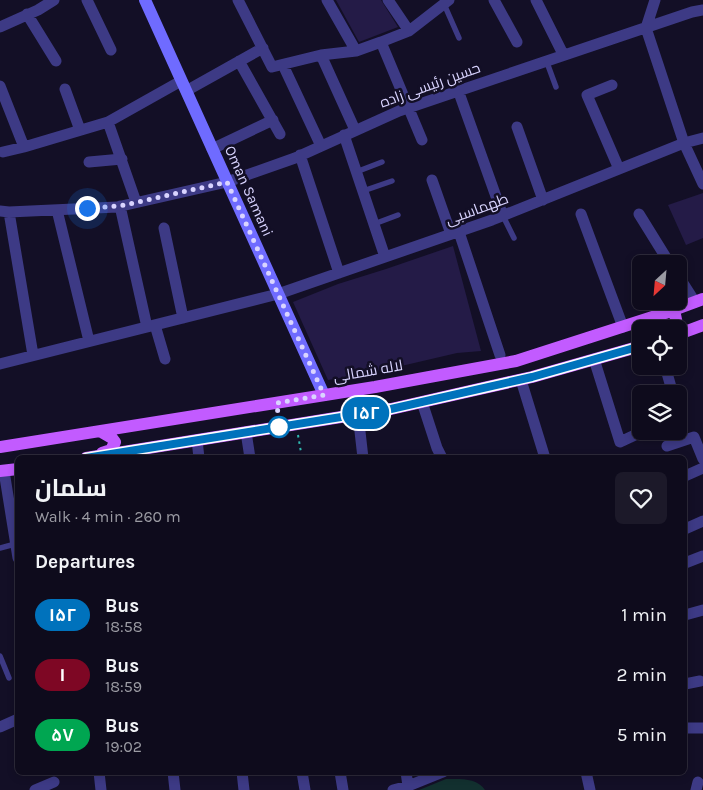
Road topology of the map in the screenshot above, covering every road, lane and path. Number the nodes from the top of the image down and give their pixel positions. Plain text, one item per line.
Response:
1 (54, 0) edge
2 (87, 0) edge
3 (145, 0) edge
4 (238, 0) edge
5 (388, 0) edge
6 (494, 0) edge
7 (536, 0) edge
8 (655, 0) edge
9 (328, 1) edge
10 (445, 1) edge
11 (32, 8) edge
12 (703, 10) edge
13 (0, 27) edge
14 (646, 28) junction
15 (409, 31) junction
16 (459, 38) dead end
17 (381, 42) junction
18 (517, 42) dead end
19 (263, 48) junction
20 (111, 50) dead end
21 (356, 51) junction
22 (563, 54) junction
23 (321, 55) junction
24 (56, 60) dead end
25 (546, 60) junction
26 (240, 61) junction
27 (278, 66) junction
28 (612, 84) dead end
29 (0, 86) edge
30 (184, 86) junction
31 (556, 87) dead end
32 (65, 88) dead end
33 (458, 90) junction
34 (408, 108) junction
35 (273, 120) junction
36 (108, 122) junction
37 (517, 127) dead end
38 (80, 130) junction
39 (355, 130) junction
40 (280, 134) dead end
41 (344, 136) junction
42 (703, 138) edge
43 (422, 140) dead end
44 (684, 143) junction
45 (321, 146) junction
46 (24, 147) junction
47 (212, 149) junction
48 (3, 152) dead end
49 (300, 156) junction
50 (122, 159) junction
51 (89, 162) dead end
52 (382, 162) dead end
53 (619, 169) junction
54 (356, 172) junction
55 (432, 180) dead end
56 (392, 181) dead end
57 (227, 182) junction
58 (703, 184) edge
59 (363, 191) junction
60 (543, 200) junction
61 (136, 202) junction
62 (120, 206) junction
63 (57, 210) junction
64 (4, 212) edge
65 (581, 214) dead end
66 (639, 214) dead end
67 (398, 215) dead end
68 (503, 216) junction
69 (374, 224) junction
70 (164, 228) dead end
71 (455, 233) junction
72 (514, 238) dead end
73 (664, 255) edge
74 (385, 257) junction
75 (339, 273) junction
76 (688, 288) edge
77 (278, 294) junction
78 (699, 301) edge
79 (674, 310) joint
80 (182, 318) junction
81 (676, 320) edge
82 (703, 325) edge
83 (151, 326) junction
84 (623, 326) junction
85 (687, 330) edge
86 (89, 341) junction
87 (632, 349) edge
88 (33, 355) junction
89 (500, 355) dead end
90 (165, 360) dead end
91 (594, 360) junction
92 (0, 364) edge
93 (521, 380) junction
94 (324, 395) junction
95 (422, 402) junction
96 (358, 414) junction
97 (162, 421) junction
98 (297, 424) junction
99 (100, 431) junction
100 (246, 432) junction
101 (632, 436) edge
102 (197, 440) junction
103 (666, 446) dead end
104 (0, 447) edge
105 (152, 447) junction
106 (95, 455) edge
107 (123, 455) edge
108 (199, 455) edge
109 (250, 455) edge
110 (302, 455) edge
111 (363, 455) edge
112 (440, 455) edge
113 (544, 455) edge
114 (703, 459) edge
115 (703, 468) edge
116 (15, 469) edge
117 (2, 471) edge
118 (687, 475) edge
119 (703, 521) edge
120 (687, 527) edge
121 (15, 544) joint
122 (0, 548) edge
123 (703, 556) edge
124 (687, 562) edge
125 (703, 610) edge
126 (687, 614) edge
127 (0, 656) edge
128 (9, 678) dead end
129 (700, 681) dead end
130 (687, 684) edge
131 (15, 720) edge
132 (0, 727) edge
133 (687, 728) edge
134 (703, 728) edge
135 (99, 775) edge
136 (174, 775) edge
137 (242, 775) edge
138 (302, 775) edge
139 (340, 775) edge
140 (406, 775) edge
141 (436, 775) edge
142 (587, 775) edge
143 (54, 782) dead end
144 (408, 786) junction
145 (34, 790) edge
146 (101, 790) edge
147 (176, 790) edge
148 (244, 790) edge
149 (305, 790) edge
150 (343, 790) edge
151 (393, 790) edge
152 (590, 790) edge

1 - 11 street
2 - 20 street
3 - 30 street, Oman Samani
4 - 19 street
5 - 15 street
6 - 18 street
7 - 22 street
8 - 14 street
9 - 21 street
10 - 15 street
10 - 16 lane
11 - 13 street
11 - 24 street
12 - 14 street, حسین رئیسی زاده
14 - 22 street, حسین رئیسی زاده
14 - 44 street
15 - 17 street
17 - 21 street
17 - 34 street
19 - 26 street
19 - 27 street
21 - 23 street
22 - 25 street, حسین رئیسی زاده
23 - 27 street
23 - 39 street
25 - 31 lane
25 - 33 street, حسین رئیسی زاده
26 - 30 street
26 - 35 street
27 - 45 street
28 - 53 street
29 - 46 street
30 - 36 street
30 - 47 street, Oman Samani
32 - 38 street
33 - 34 street, حسین رئیسی زاده
33 - 68 street
34 - 39 street, حسین رئیسی زاده
34 - 43 street
35 - 40 street
35 - 47 street
36 - 38 street
36 - 50 street
37 - 60 street
38 - 46 street
39 - 41 street, حسین رئیسی زاده
41 - 45 street, حسین رئیسی زاده
41 - 54 street
42 - 44 street, طهماسبی
44 - 53 street, طهماسبی
44 - 58 street
45 - 49 street, حسین رئیسی زاده
46 - 48 street
47 - 57 street, Oman Samani
49 - 57 street, حسین رئیسی زاده
49 - 75 street
50 - 51 street
50 - 61 street
52 - 54 lane
53 - 60 street, طهماسبی
54 - 59 street
55 - 71 street
56 - 59 lane
57 - 61 street, حسین رئیسی زاده
57 - 77 street, Oman Samani
59 - 69 street
60 - 68 street, طهماسبی
61 - 62 street, حسین رئیسی زاده
62 - 63 street, حسین رئیسی زاده
62 - 83 street
63 - 64 street, حسین رئیسی زاده
63 - 86 street
64 - 88 street
65 - 84 street
66 - 73 street
67 - 69 lane
68 - 71 street, طهماسبی
68 - 72 lane
69 - 74 street
70 - 80 street
71 - 74 street, طهماسبی
71 - 89 street
74 - 75 street, طهماسبی
75 - 77 street, طهماسبی
76 - 78 street
77 - 80 street, طهماسبی
77 - 94 street, Oman Samani
79 - 81 main road
79 - 84 main road, لاله شمالی
80 - 83 street, طهماسبی
82 - 85 main road
83 - 86 street, طهماسبی
83 - 90 street
84 - 94 main road, لاله شمالی
86 - 88 street, طهماسبی
87 - 91 main road
88 - 92 street, طهماسبی
91 - 93 main road
91 - 101 street
93 - 95 main road
93 - 113 street
94 - 97 main road, لاله شمالی
95 - 96 main road
95 - 112 street
96 - 98 main road
96 - 111 street
97 - 99 main road, لاله شمالی
97 - 105 main road
98 - 100 main road
98 - 110 path
99 - 104 main road, لاله شمالی
99 - 106 main road
100 - 102 main road
100 - 109 street
102 - 105 main road
102 - 108 street
103 - 114 street
105 - 107 main road
115 - 118 street
116 - 117 main road
117 - 121 street
119 - 120 street
121 - 122 lane
123 - 124 street
125 - 126 street
127 - 128 lane
129 - 130 street
131 - 132 street
133 - 134 street
135 - 146 street
136 - 147 street
137 - 148 street
138 - 149 street
139 - 150 street
140 - 144 street
141 - 144 street
142 - 152 street
143 - 145 street
144 - 151 street

